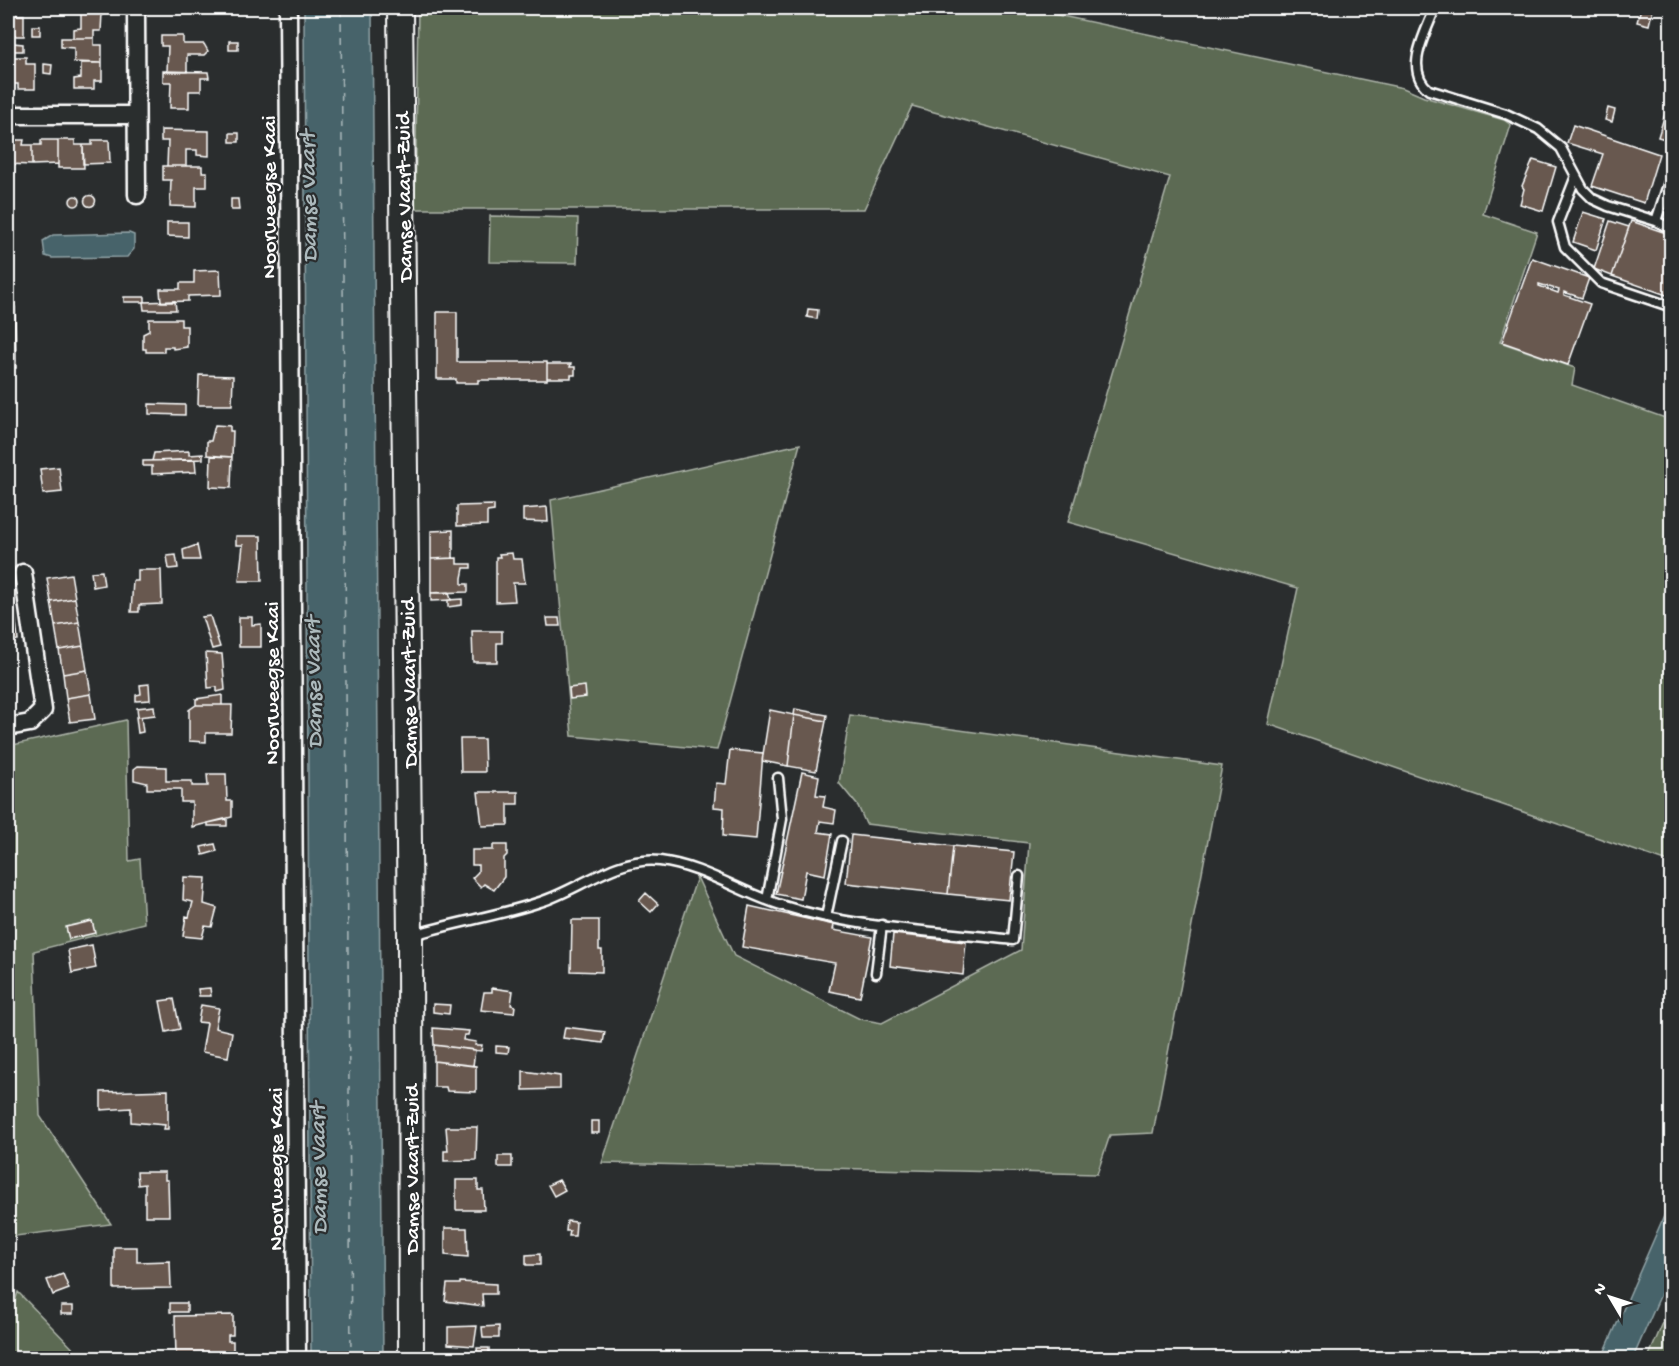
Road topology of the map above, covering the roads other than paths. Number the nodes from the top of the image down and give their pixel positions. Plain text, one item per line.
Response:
1 (136, 8) edge
2 (288, 8) edge
3 (400, 8) edge
4 (1435, 8) edge
5 (8, 115) edge
6 (136, 115) junction
7 (1576, 176) junction
8 (1669, 182) dead end
9 (137, 195) dead end
10 (1656, 221) junction
11 (1671, 229) edge
12 (1671, 307) edge
13 (23, 573) dead end
14 (8, 727) edge
15 (778, 778) dead end
16 (842, 841) dead end
17 (1019, 876) dead end
18 (767, 900) junction
19 (826, 917) junction
20 (882, 925) junction
21 (410, 937) junction
22 (876, 973) dead end
23 (297, 1359) edge
24 (411, 1359) edge

1 - 6 street
2 - 23 street, Noorweegse Kaai
3 - 21 street, Damse Vaart-Zuid
4 - 7 lane
5 - 6 street
6 - 9 street
7 - 10 lane
7 - 12 lane
8 - 10 lane
10 - 11 lane
13 - 14 street
15 - 18 lane
16 - 19 lane
17 - 20 lane
18 - 19 lane
18 - 21 lane
19 - 20 lane
20 - 22 lane
21 - 24 street, Damse Vaart-Zuid

